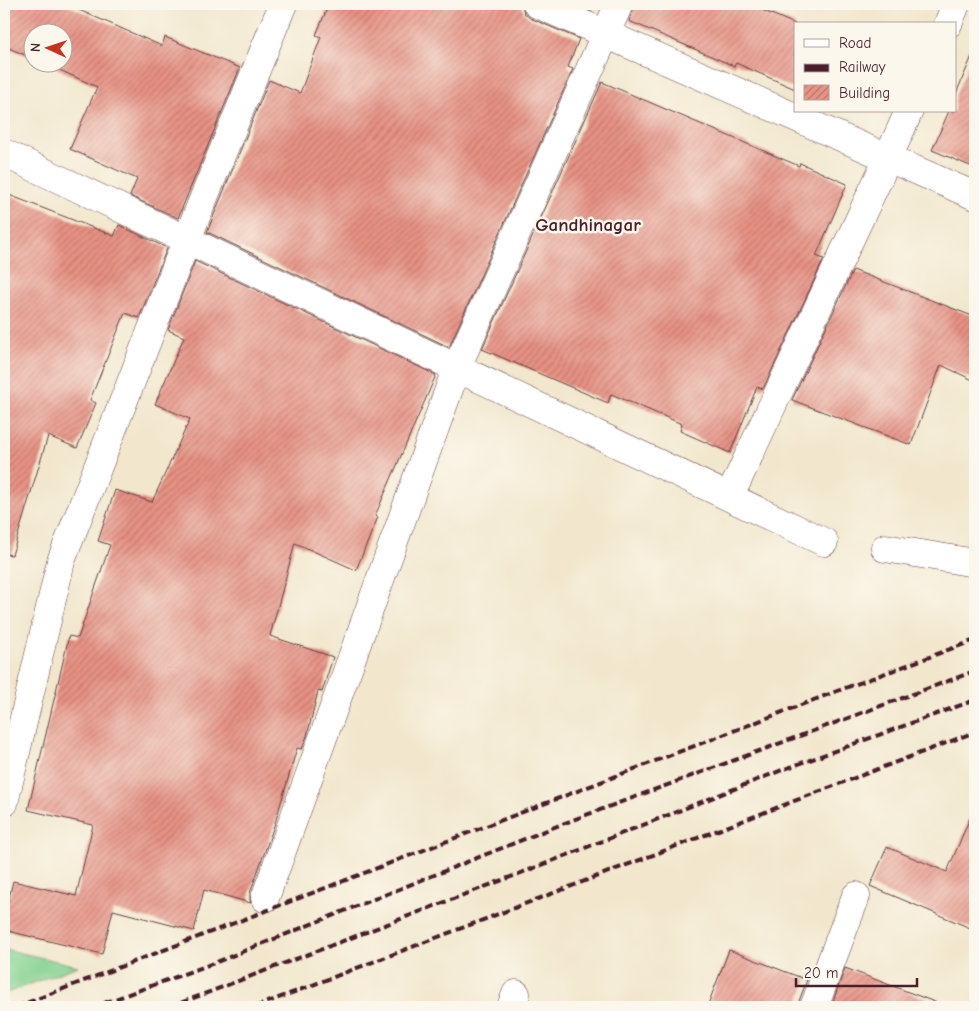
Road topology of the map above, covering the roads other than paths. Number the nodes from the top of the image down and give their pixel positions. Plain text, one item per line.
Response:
1 (283, 4) edge
2 (537, 4) edge
3 (619, 4) edge
4 (956, 4) edge
5 (949, 22) edge
6 (606, 34) junction
7 (909, 112) edge
8 (4, 152) edge
9 (888, 158) junction
10 (975, 196) edge
11 (187, 239) junction
12 (457, 367) junction
13 (730, 496) junction
14 (824, 542) dead end
15 (885, 548) dead end
16 (975, 564) edge
17 (4, 803) edge
18 (856, 896) dead end
19 (265, 898) dead end
20 (814, 1007) edge

1 - 11 street
2 - 6 street
3 - 6 street
4 - 5 street
6 - 9 street
6 - 12 street
7 - 9 street
8 - 11 street
9 - 10 street
9 - 13 street
11 - 12 street
11 - 17 street
12 - 13 street
12 - 19 street
13 - 14 street
15 - 16 street
18 - 20 street

